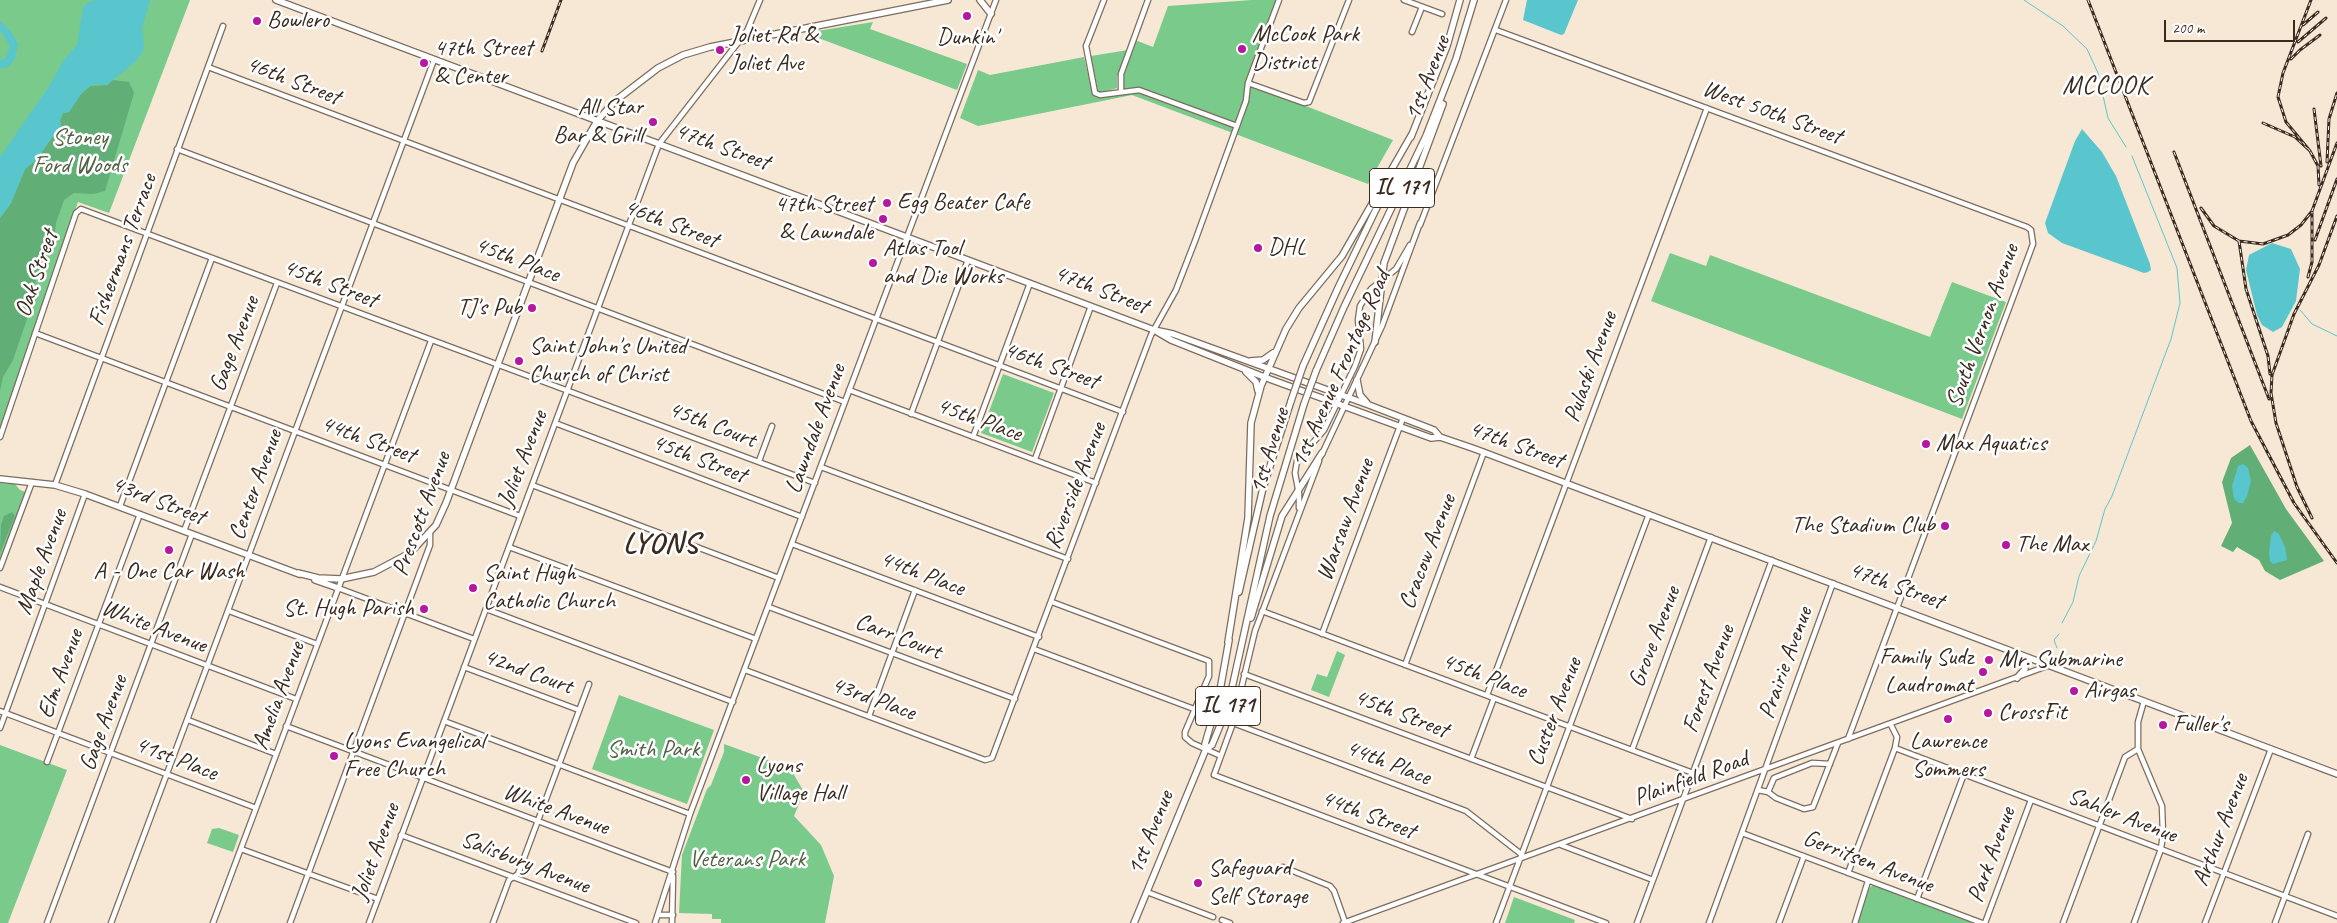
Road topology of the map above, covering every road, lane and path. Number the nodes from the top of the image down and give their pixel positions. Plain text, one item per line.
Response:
1 (276, 0) edge
2 (760, 0) edge
3 (948, 0) edge
4 (980, 0) edge
5 (996, 0) edge
6 (1104, 0) edge
7 (1148, 0) edge
8 (1279, 0) edge
9 (1349, 0) edge
10 (1404, 0) edge
11 (1460, 0) edge
12 (1474, 0) edge
13 (1506, 0) edge
14 (1420, 4) edge
15 (991, 14) junction
16 (1442, 14) dead end
17 (223, 26) dead end
18 (1496, 30) junction
19 (1412, 32) dead end
20 (740, 40) junction
21 (1456, 59) junction
22 (434, 60) junction
23 (208, 67) junction
24 (1248, 83) junction
25 (1121, 91) junction
26 (1707, 108) junction
27 (597, 121) junction
28 (1237, 126) junction
29 (1412, 134) junction
30 (404, 142) junction
31 (659, 144) junction
32 (177, 149) junction
33 (558, 200) junction
34 (81, 209) joint
35 (372, 223) junction
36 (1420, 223) junction
37 (628, 227) junction
38 (148, 233) junction
39 (2033, 235) joint
40 (907, 236) junction
41 (212, 258) junction
42 (968, 260) junction
43 (1381, 281) junction
44 (277, 283) junction
45 (528, 283) junction
46 (1030, 283) junction
47 (341, 306) junction
48 (1092, 306) junction
49 (597, 309) junction
50 (876, 320) junction
51 (1154, 330) junction
52 (35, 334) junction
53 (430, 341) junction
54 (938, 342) junction
55 (1375, 342) junction
56 (1276, 349) junction
57 (102, 358) junction
58 (1241, 360) junction
59 (1224, 361) junction
60 (497, 365) junction
61 (999, 366) junction
62 (1267, 370) junction
63 (1264, 377) junction
64 (1357, 380) junction
65 (166, 383) junction
66 (1061, 389) junction
67 (567, 390) junction
68 (849, 390) junction
69 (1258, 393) junction
70 (1341, 395) junction
71 (1349, 398) junction
72 (844, 402) junction
73 (1337, 403) junction
74 (1369, 405) junction
75 (1345, 406) junction
76 (230, 407) junction
77 (1123, 412) junction
78 (911, 414) junction
79 (1403, 418) junction
80 (555, 423) junction
81 (772, 426) dead end
82 (1400, 426) junction
83 (295, 431) junction
84 (0, 437) edge
85 (973, 437) junction
86 (1440, 437) junction
87 (1484, 452) junction
88 (1322, 454) junction
89 (1035, 459) junction
90 (759, 461) junction
91 (384, 464) junction
92 (821, 467) junction
93 (0, 479) edge
94 (32, 482) junction
95 (815, 483) junction
96 (1096, 483) junction
97 (1567, 483) junction
98 (532, 484) junction
99 (55, 485) junction
100 (451, 489) junction
101 (1298, 489) junction
102 (85, 494) junction
103 (120, 506) junction
104 (140, 514) junction
105 (1649, 514) junction
106 (520, 516) junction
107 (802, 517) junction
108 (1293, 529) junction
109 (184, 531) junction
110 (430, 533) junction
111 (192, 534) junction
112 (1711, 537) junction
113 (792, 544) junction
114 (509, 547) junction
115 (249, 555) junction
116 (1068, 559) junction
117 (1772, 560) junction
118 (0, 568) edge
119 (298, 573) junction
120 (779, 578) junction
121 (341, 579) junction
122 (1833, 583) junction
123 (0, 587) edge
124 (338, 588) junction
125 (915, 590) junction
126 (1052, 602) junction
127 (45, 604) junction
128 (769, 607) junction
129 (1898, 607) junction
130 (486, 609) junction
131 (228, 611) junction
132 (1262, 611) junction
133 (405, 614) junction
134 (98, 624) junction
135 (1322, 634) junction
136 (1039, 636) junction
137 (474, 639) junction
138 (756, 639) junction
139 (1228, 642) junction
140 (151, 644) junction
141 (316, 644) junction
142 (1034, 649) junction
143 (2016, 652) junction
144 (892, 653) junction
145 (1238, 658) junction
146 (1405, 664) junction
147 (2050, 665) junction
148 (208, 666) junction
149 (464, 667) junction
150 (745, 670) junction
151 (1244, 674) junction
152 (2017, 678) junction
153 (589, 684) dead end
154 (1487, 695) junction
155 (1494, 698) junction
156 (296, 699) junction
157 (1015, 699) junction
158 (733, 702) junction
159 (2144, 702) junction
160 (1194, 709) junction
161 (579, 710) junction
162 (3, 712) edge
163 (869, 716) junction
164 (188, 720) junction
165 (444, 721) junction
166 (1233, 723) junction
167 (1891, 725) junction
168 (286, 726) junction
169 (1569, 726) junction
170 (0, 728) edge
171 (58, 734) junction
172 (1848, 739) junction
173 (1838, 743) junction
174 (1895, 748) junction
175 (1206, 749) junction
176 (2138, 749) junction
177 (2270, 749) junction
178 (1632, 750) junction
179 (354, 752) junction
180 (111, 754) junction
181 (276, 754) junction
182 (1221, 756) junction
183 (1471, 758) junction
184 (989, 760) joint
185 (48, 762) dead end
186 (559, 764) junction
187 (1830, 764) junction
188 (1765, 770) junction
189 (1693, 773) junction
190 (1964, 774) junction
191 (2337, 774) edge
192 (168, 775) junction
193 (422, 778) junction
194 (1546, 786) junction
195 (1758, 790) junction
196 (1768, 792) junction
197 (1683, 800) junction
198 (2031, 800) junction
199 (256, 808) junction
200 (690, 814) junction
201 (1632, 819) junction
202 (538, 822) junction
203 (2099, 826) junction
204 (1742, 833) junction
205 (2308, 834) dead end
206 (401, 835) junction
207 (1561, 845) junction
208 (241, 849) junction
209 (2161, 849) junction
210 (1804, 856) junction
211 (1520, 857) junction
212 (1283, 867) dead end
213 (673, 872) junction
214 (308, 873) junction
215 (1848, 873) junction
216 (2223, 873) junction
217 (1477, 875) junction
218 (514, 877) junction
219 (1653, 880) junction
220 (1868, 881) junction
221 (1509, 887) junction
222 (1147, 892) junction
223 (2285, 896) junction
224 (378, 899) junction
225 (1918, 899) junction
226 (658, 915) junction
227 (673, 915) junction
228 (2337, 916) edge
229 (1213, 917) dead end
230 (1222, 920) dead end
231 (1344, 922) edge
232 (48, 923) edge
233 (110, 923) edge
234 (213, 923) edge
235 (290, 923) edge
236 (369, 923) edge
237 (493, 923) edge
238 (636, 923) edge
239 (655, 923) edge
240 (672, 923) edge
241 (1134, 923) edge
242 (1230, 923) edge
243 (1496, 923) edge
244 (1606, 923) edge
245 (1637, 923) edge
246 (1709, 923) edge
247 (1780, 923) edge
248 (1855, 923) edge
249 (1984, 923) edge
250 (2063, 923) edge
251 (2134, 923) edge
252 (2205, 923) edge
253 (2275, 923) edge

1 - 22 main road, 47th Street
2 - 20 street, Joliet Avenue
3 - 20 main road, Prescott Avenue
4 - 15 main road
5 - 15 street, Lawndale Avenue
6 - 25 street
7 - 25 street
8 - 24 street, Riverside Avenue
9 - 24 street
10 - 14 street
11 - 29 main road, 1st Avenue / IL 171
12 - 21 main road, 1st Avenue / IL 171
13 - 18 street, 1st Avenue Frontage Road
14 - 16 street
14 - 19 street
15 - 40 street, Lawndale Avenue
17 - 23 street, Fishermans Terrace
18 - 26 street, West 50th Street
18 - 36 street, 1st Avenue Frontage Road
20 - 27 main road, Prescott Avenue
20 - 31 street, Joliet Avenue
21 - 43 main road
21 - 145 main road, 1st Avenue / IL 171, bridge
22 - 27 main road, 47th Street
22 - 30 street, Center Avenue
23 - 30 street, 46th Street
23 - 32 street, Fishermans Terrace
24 - 28 street, Riverside Avenue
25 - 28 street
26 - 39 street, West 50th Street
26 - 97 street, Pulaski Avenue
27 - 31 main road, 47th Street
27 - 33 main road, Prescott Avenue
28 - 51 street, Riverside Avenue
29 - 56 main road
29 - 139 main road, 1st Avenue / IL 171, bridge
30 - 33 street, 46th Street
30 - 35 street, Center Avenue
31 - 37 street, Joliet Avenue
31 - 40 main road, 47th Street
32 - 35 street, 45th Place
32 - 38 street, Fishermans Terrace
33 - 37 street, 46th Street
33 - 45 main road, Prescott Avenue
34 - 38 street, 45th Street
34 - 52 street, Oak Street
35 - 45 street, 45th Place
35 - 47 street, Center Avenue
36 - 43 street, 1st Avenue Frontage Road
36 - 55 street, 1st Avenue Frontage Road
37 - 49 street, Joliet Avenue
37 - 50 street, 46th Street
38 - 41 street, 45th Street
38 - 57 street, Fishermans Terrace
39 - 129 street, South Vernon Avenue
40 - 42 main road, 47th Street
40 - 50 street, Lawndale Avenue
41 - 44 street, 45th Street
41 - 65 street
42 - 46 main road, 47th Street
42 - 54 street
43 - 55 main road
43 - 70 street, 1st Avenue Frontage Road
44 - 47 street, 45th Street
44 - 76 street, Gage Avenue
45 - 49 street, 45th Place
45 - 60 main road, Prescott Avenue
46 - 48 main road, 47th Street
46 - 61 street
47 - 53 street, 45th Street
47 - 83 street, Center Avenue
48 - 51 main road, 47th Street
48 - 66 street
49 - 67 street, Joliet Avenue
49 - 72 street, 45th Place
50 - 54 street, 46th Street
50 - 68 street, Lawndale Avenue
51 - 58 main road, 47th Street
51 - 59 main road, 47th Street
51 - 77 street, Riverside Avenue
52 - 57 street, 44th Street
52 - 84 street, Oak Street
53 - 60 street, 45th Street
53 - 91 street, Amelia Avenue
54 - 61 street, 46th Street
54 - 78 street
55 - 64 street, 1st Avenue Frontage Road
56 - 58 main road
56 - 62 main road
57 - 65 street, 44th Street
57 - 99 street, Fishermans Terrace
58 - 62 main road, 47th Street
59 - 63 main road, 47th Street
59 - 69 main road
60 - 67 street, 45th Street
60 - 100 main road, Prescott Avenue
61 - 66 street, 46th Street
61 - 85 street
62 - 63 main road
62 - 70 main road, 47th Street
63 - 69 main road
63 - 73 main road, 47th Street
64 - 71 street, 1st Avenue Frontage Road
64 - 74 main road
65 - 76 street, 44th Street
65 - 103 street
66 - 77 street, 46th Street
66 - 89 street
67 - 80 street, Joliet Avenue
67 - 90 street, 45th Court
68 - 72 street, Lawndale Avenue
68 - 78 street, 45th Place
69 - 139 main road
70 - 71 main road, 47th Street
70 - 73 street, 1st Avenue Frontage Road
71 - 74 main road, 47th Street
71 - 75 street, 1st Avenue Frontage Road
72 - 92 street, Lawndale Avenue
73 - 75 main road, 47th Street
73 - 101 street, 1st Avenue Frontage Road
74 - 79 main road, 47th Street
75 - 82 main road, 47th Street
75 - 88 street, 1st Avenue Frontage Road
76 - 83 street, 44th Street
76 - 109 street, Gage Avenue
77 - 96 street, Riverside Avenue
78 - 85 street, 45th Place
79 - 82 street, Warsaw Avenue
79 - 86 main road, 47th Street
80 - 98 street, Joliet Avenue
80 - 107 street, 45th Street
81 - 90 street
82 - 86 main road, 47th Street
82 - 135 street, Warsaw Avenue
83 - 91 street, 44th Street
83 - 115 street, Center Avenue
85 - 89 street, 45th Place
86 - 87 main road, 47th Street
87 - 97 main road, 47th Street
87 - 146 street, Cracow Avenue
88 - 101 main road
88 - 108 street, 1st Avenue Frontage Road
89 - 96 street, 45th Place
90 - 95 street, 45th Court
91 - 100 street, 44th Street
91 - 121 street, Amelia Avenue
92 - 95 street, Lawndale Avenue
92 - 116 street
93 - 94 main road, 43rd Street
94 - 99 main road, 43rd Street
94 - 118 street
95 - 107 street, Lawndale Avenue
96 - 116 street, Riverside Avenue
97 - 105 main road, 47th Street
97 - 154 street, Pulaski Avenue
98 - 106 street, Joliet Avenue
98 - 120 street
99 - 102 main road, 43rd Street
100 - 106 street, 44th Street
100 - 110 main road, Prescott Avenue
101 - 108 street, 1st Avenue Frontage Road
101 - 145 main road
102 - 103 main road, 43rd Street
102 - 127 street, Maple Avenue
103 - 104 main road, 43rd Street
104 - 109 main road, 43rd Street
104 - 134 street, Elm Avenue
105 - 112 main road, 47th Street
105 - 169 street, Custer Avenue
106 - 114 street, Joliet Avenue
107 - 113 street, Lawndale Avenue
108 - 132 street, 1st Avenue Frontage Road
109 - 111 main road, 43rd Street
110 - 121 main road
110 - 133 street, Prescott Avenue
111 - 115 main road, 43rd Street
111 - 140 street, Gage Avenue
112 - 117 main road, 47th Street
112 - 178 street, Grove Avenue
113 - 120 street, Lawndale Avenue
113 - 125 street, 44th Place
114 - 130 street, Joliet Avenue
114 - 138 street
115 - 119 main road, 43rd Street
115 - 131 street, Center Avenue
116 - 126 street, Riverside Avenue
117 - 122 main road, 47th Street
117 - 189 street, Forest Avenue
119 - 121 main road
119 - 124 main road
120 - 128 street, Lawndale Avenue
121 - 124 street, Amelia Avenue
122 - 129 main road, 47th Street
122 - 188 street, Prairie Avenue
123 - 127 street, White Avenue
124 - 133 street
124 - 141 street, Amelia Avenue
125 - 136 street, 44th Place
125 - 144 street
126 - 136 street, Riverside Avenue
126 - 160 street
127 - 134 street, White Avenue
127 - 162 street, Maple Avenue
128 - 138 street, Lawndale Avenue
128 - 144 street, Carr Court
129 - 143 main road, 47th Street
129 - 172 street, South Vernon Avenue
130 - 137 street, Joliet Avenue
130 - 158 street
131 - 141 street
131 - 148 street, Center Avenue
132 - 135 street, 45th Place
132 - 151 street, 1st Avenue Frontage Road
133 - 137 street
133 - 179 street, Prescott Avenue
134 - 140 street, White Avenue
134 - 171 street, Elm Avenue
135 - 146 street, 45th Place
136 - 142 street, Riverside Avenue
137 - 149 street, Joliet Avenue
138 - 150 street, Lawndale Avenue
139 - 175 main road, 1st Avenue / IL 171
140 - 148 street, White Avenue
140 - 180 street, Gage Avenue
141 - 156 street, Amelia Avenue
142 - 157 street, Riverside Avenue
142 - 160 street
143 - 147 main road, 47th Street
143 - 152 main road
144 - 157 street, Carr Court
144 - 163 street
145 - 175 main road, 1st Avenue / IL 171
146 - 154 street, 45th Place
147 - 152 street, Plainfield Road
147 - 159 main road, 47th Street
148 - 156 street, White Avenue
148 - 164 street, Center Avenue
149 - 161 street, 42nd Court
149 - 165 street, Joliet Avenue
150 - 158 street, Lawndale Avenue
150 - 163 street, 43rd Place
151 - 166 street, 1st Avenue Frontage Road
151 - 183 street, 45th Street
152 - 167 street, Plainfield Road
153 - 161 street
154 - 155 street, 45th Place
155 - 169 street, 45th Place
155 - 183 street
156 - 168 street, Amelia Avenue
157 - 184 street, Riverside Avenue
158 - 200 street, Lawndale Avenue
159 - 176 street
159 - 177 main road, 47th Street
160 - 175 street
161 - 186 street
162 - 170 street, Maple Avenue
162 - 171 street, 41st Place
163 - 184 street, 43rd Place
164 - 181 street
164 - 192 street, Center Avenue
165 - 186 street
165 - 193 street, Joliet Avenue
166 - 182 street, 1st Avenue Frontage Road
166 - 211 street, 44th Place
167 - 172 street, Plainfield Road
167 - 174 street
168 - 179 street, White Avenue
168 - 181 street, Amelia Avenue
169 - 178 street, 45th Place
169 - 194 street, Custer Avenue
171 - 180 street, 41st Place
171 - 185 street, Elm Avenue
172 - 173 street, Plainfield Road
173 - 187 street
173 - 188 street, Plainfield Road
174 - 190 street, Sahler Avenue
174 - 215 street
175 - 182 street
175 - 222 main road, 1st Avenue / IL 171
176 - 203 street
176 - 209 street
177 - 191 main road, 47th Street
177 - 216 street, Arthur Avenue
178 - 189 street, 45th Place
179 - 193 street, White Avenue
179 - 214 street, Prescott Avenue
180 - 192 street, 41st Place
180 - 232 street, Gage Avenue
181 - 199 street, Amelia Avenue
182 - 217 street, 44th Street
183 - 194 street, 45th Street
186 - 200 street
186 - 202 street
187 - 196 street
187 - 196 street
188 - 195 street, Prairie Avenue
188 - 197 street, Plainfield Road
189 - 197 street, Forest Avenue
190 - 198 street, Sahler Avenue
190 - 225 street
192 - 199 street, 41st Place
192 - 233 street, Center Avenue
193 - 202 street, White Avenue
193 - 206 street, Joliet Avenue
194 - 201 street
194 - 211 street, Custer Avenue
195 - 196 street
195 - 204 street, Prairie Avenue
197 - 201 street, Plainfield Road
197 - 219 street, Forest Avenue
198 - 203 street, Sahler Avenue
198 - 249 street, Park Avenue
199 - 208 street, Amelia Avenue
200 - 213 street, Lawndale Avenue
201 - 207 street, Plainfield Road
202 - 213 street, White Avenue
202 - 218 street
203 - 209 street, Sahler Avenue
203 - 250 street
204 - 210 street, Gerritsen Avenue
204 - 246 street, Prairie Avenue
205 - 223 street
206 - 218 street, Salisbury Avenue
206 - 224 street, Joliet Avenue
207 - 211 street, Plainfield Road
207 - 219 street
208 - 214 street
208 - 234 street, Amelia Avenue
209 - 216 street, Sahler Avenue
209 - 251 street
210 - 215 street, Gerritsen Avenue
210 - 247 street
211 - 217 street, Plainfield Road
211 - 221 street, Custer Avenue
212 - 231 street
213 - 226 street, Lawndale Avenue
213 - 227 street, Lawndale Avenue
214 - 224 street
214 - 235 street, Prescott Avenue
215 - 220 street, Gerritsen Avenue
216 - 223 street, Sahler Avenue
216 - 252 street, Arthur Avenue
217 - 221 street, 44th Street
217 - 231 street, Plainfield Road
218 - 237 street
218 - 238 street, Salisbury Avenue
219 - 245 street, Forest Avenue
220 - 225 street, Gerritsen Avenue
220 - 248 street
221 - 243 street, Custer Avenue
221 - 244 street, 44th Street
222 - 229 street
222 - 241 main road, 1st Avenue / IL 171
223 - 228 street, Sahler Avenue
223 - 253 street
224 - 236 street, Joliet Avenue
225 - 249 street, Gerritsen Avenue
226 - 227 street
226 - 239 street, Lawndale Avenue
227 - 240 street, Lawndale Avenue
230 - 242 street

